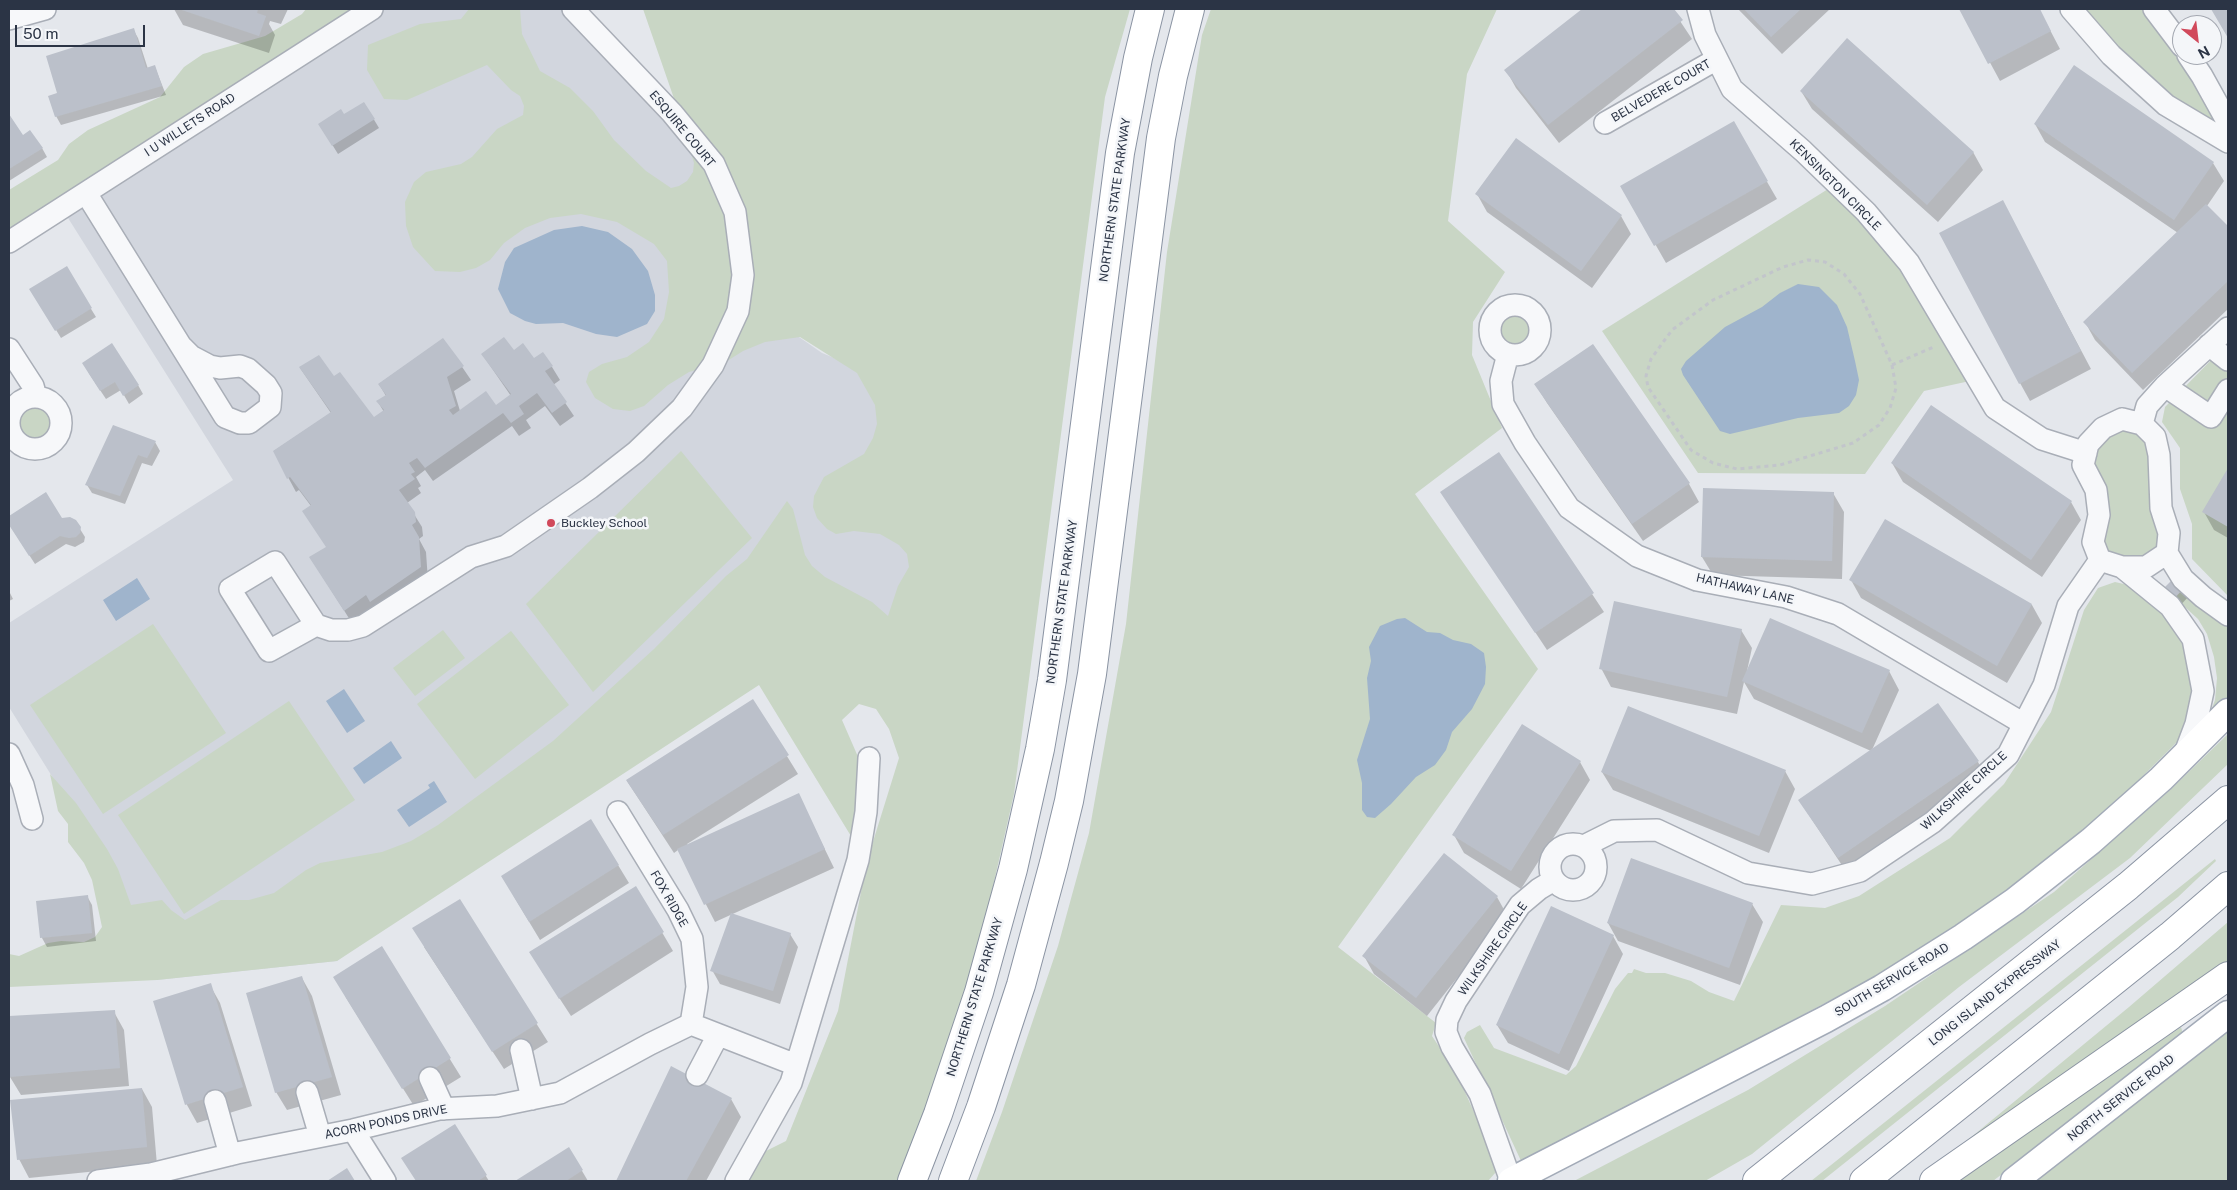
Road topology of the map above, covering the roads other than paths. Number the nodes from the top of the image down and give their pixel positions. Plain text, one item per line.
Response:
1 (45, 9) edge
2 (372, 9) edge
3 (572, 9) edge
4 (1150, 9) edge
5 (1190, 9) edge
6 (1698, 9) edge
7 (2071, 9) edge
8 (2154, 9) edge
9 (9, 19) edge
10 (2172, 33) edge
11 (1718, 60) junction
12 (2195, 65) edge
13 (2228, 122) edge
14 (1605, 123) dead end
15 (2228, 142) edge
16 (86, 193) junction
17 (9, 242) edge
18 (2228, 328) edge
19 (2209, 345) junction
20 (182, 347) dead end
21 (9, 348) edge
22 (1508, 354) dead end
23 (2228, 360) edge
24 (2165, 386) junction
25 (2228, 390) edge
26 (36, 397) dead end
27 (2142, 424) junction
28 (2086, 453) junction
29 (2167, 553) junction
30 (2100, 560) junction
31 (2122, 567) junction
32 (2228, 615) edge
33 (316, 624) dead end
34 (2228, 712) edge
35 (2024, 724) junction
36 (9, 754) edge
37 (2184, 756) junction
38 (869, 758) dead end
39 (2228, 800) edge
40 (618, 812) dead end
41 (32, 819) dead end
42 (1584, 846) junction
43 (1554, 880) junction
44 (2228, 886) edge
45 (2228, 976) edge
46 (2228, 1014) edge
47 (691, 1024) junction
48 (718, 1035) junction
49 (521, 1050) dead end
50 (796, 1065) junction
51 (698, 1075) dead end
52 (430, 1078) dead end
53 (307, 1092) dead end
54 (532, 1099) junction
55 (215, 1101) dead end
56 (444, 1109) junction
57 (353, 1130) junction
58 (320, 1136) junction
59 (230, 1155) junction
60 (98, 1181) edge
61 (385, 1181) edge
62 (736, 1181) edge
63 (912, 1181) edge
64 (953, 1181) edge
65 (1511, 1181) edge
66 (1757, 1181) edge
67 (1864, 1181) edge
68 (1934, 1181) edge
69 (2014, 1181) edge

1 - 9 street
2 - 16 street, I U WILLETS ROAD
3 - 33 street, ESQUIRE COURT
4 - 63 highway, NORTHERN STATE PARKWAY
5 - 64 highway
6 - 11 street, KENSINGTON CIRCLE
7 - 15 street
8 - 10 street
11 - 14 street, BELVEDERE COURT
11 - 28 street, KENSINGTON CIRCLE
12 - 13 street
16 - 17 street, I U WILLETS ROAD
16 - 20 street
18 - 19 street
19 - 23 street
19 - 24 street
21 - 26 street
22 - 35 street, HATHAWAY LANE
24 - 25 street
24 - 27 street
27 - 28 street
27 - 29 street
28 - 30 street
29 - 31 street
29 - 32 street
30 - 31 street
30 - 35 street, WILKSHIRE CIRCLE
31 - 37 street
34 - 37 main road, SOUTH SERVICE ROAD
35 - 42 street, WILKSHIRE CIRCLE
36 - 41 street
37 - 65 main road, SOUTH SERVICE ROAD
38 - 50 street
39 - 66 highway, LONG ISLAND EXPRESSWAY
40 - 47 street, FOX RIDGE
42 - 43 street, WILKSHIRE CIRCLE
42 - 43 street
43 - 65 street, WILKSHIRE CIRCLE
44 - 67 highway
45 - 68 highway
46 - 69 main road, NORTH SERVICE ROAD
47 - 48 street
47 - 54 street, ACORN PONDS DRIVE
48 - 50 street
48 - 51 street
49 - 54 street
50 - 62 street
52 - 56 street
53 - 58 street
54 - 56 street, ACORN PONDS DRIVE
55 - 59 street
56 - 57 street, ACORN PONDS DRIVE
57 - 58 street, ACORN PONDS DRIVE
57 - 61 street
58 - 59 street, ACORN PONDS DRIVE
59 - 60 street, ACORN PONDS DRIVE

